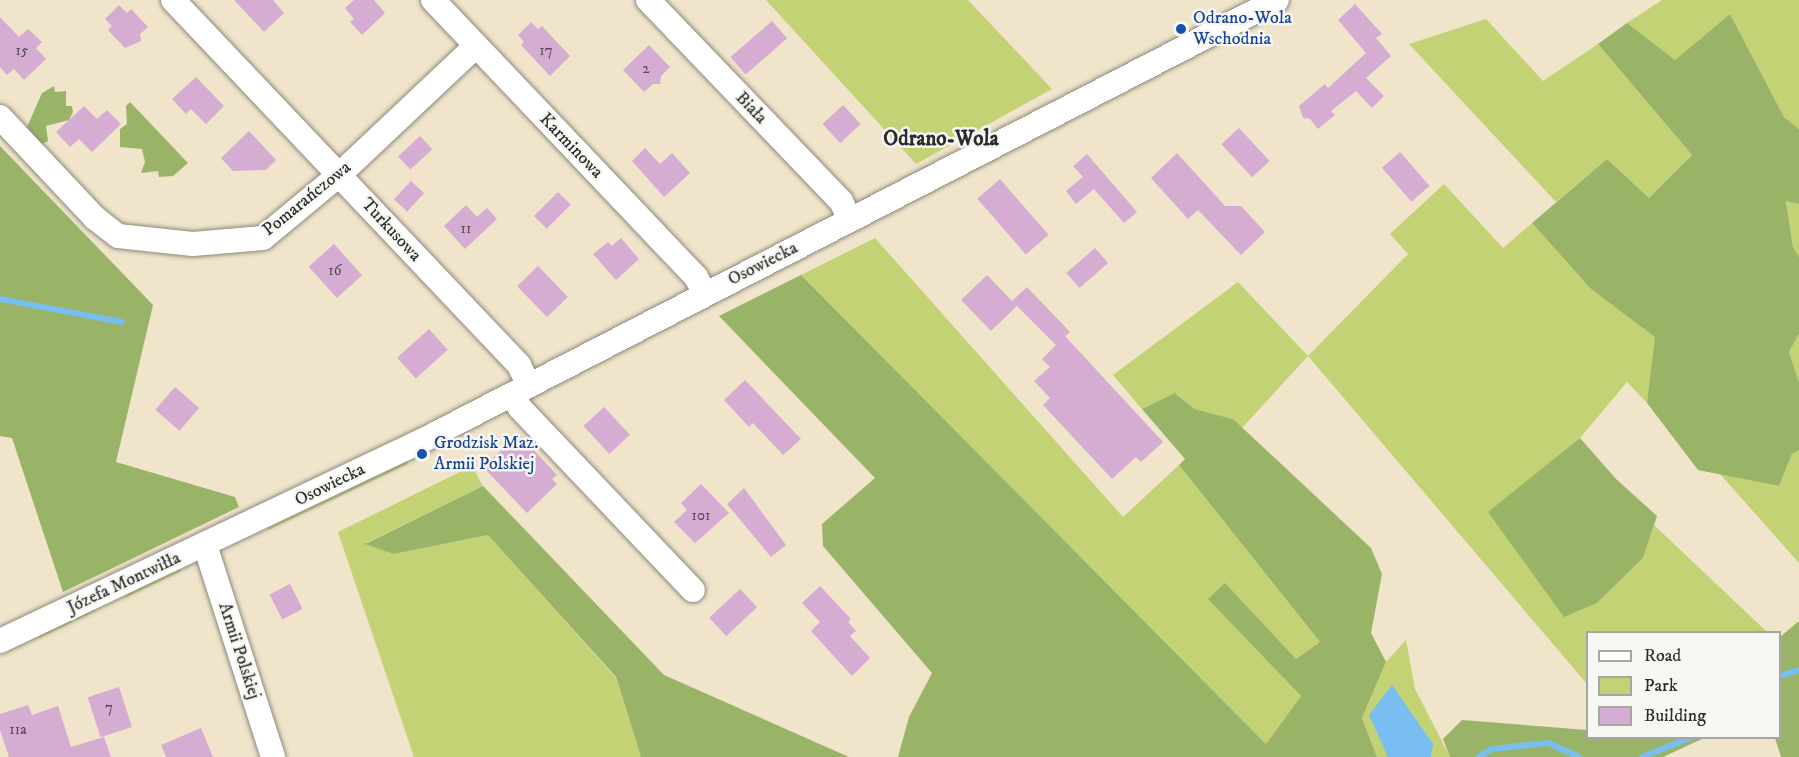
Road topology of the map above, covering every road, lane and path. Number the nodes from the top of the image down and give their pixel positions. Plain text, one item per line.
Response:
1 (173, 0) edge
2 (433, 0) edge
3 (648, 0) edge
4 (1277, 0) edge
5 (476, 46) junction
6 (0, 117) edge
7 (339, 175) junction
8 (850, 220) junction
9 (705, 294) junction
10 (521, 390) junction
11 (248, 525) joint
12 (205, 545) junction
13 (693, 590) dead end
14 (0, 641) edge
15 (273, 757) edge

1 - 7 street, Turkusowa
2 - 5 street, Karminowa
3 - 8 street, Biała
4 - 8 street, Osowiecka
5 - 7 street, Pomarańczowa
5 - 9 street, Karminowa
6 - 7 street, Pomarańczowa
7 - 10 street, Turkusowa
8 - 9 street, Osowiecka
9 - 10 street, Osowiecka
10 - 11 street, Osowiecka
10 - 13 street, Turkusowa
11 - 12 street, Józefa Montwiłła
12 - 14 street, Józefa Montwiłła
12 - 15 street, Armii Polskiej

